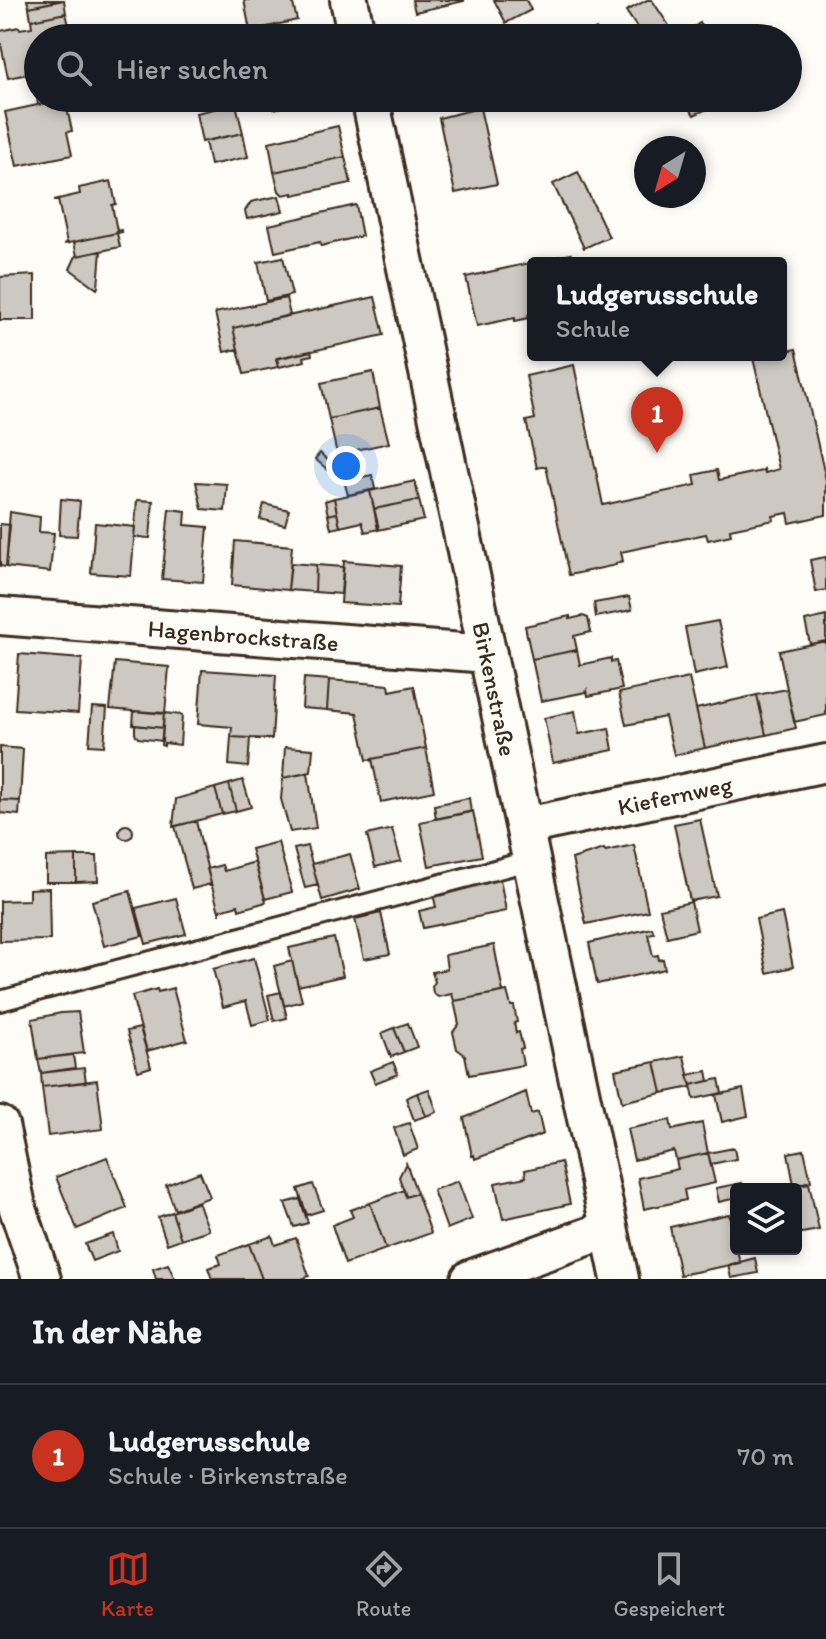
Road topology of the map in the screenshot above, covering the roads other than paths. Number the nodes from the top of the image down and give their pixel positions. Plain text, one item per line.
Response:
1 (349, 0) edge
2 (354, 24) edge
3 (373, 112) edge
4 (0, 616) edge
5 (488, 654) junction
6 (826, 763) edge
7 (529, 843) junction
8 (0, 1001) edge
9 (0, 1125) edge
10 (609, 1229) junction
11 (42, 1279) edge
12 (470, 1279) edge
13 (620, 1279) edge

1 - 2 street
3 - 5 street, Birkenstraße
4 - 5 street, Hagenbrockstraße
5 - 7 street, Birkenstraße
6 - 7 street, Kiefernweg
7 - 8 lane
7 - 10 street, Birkenstraße
9 - 11 street
10 - 12 street
10 - 13 street, Birkenstraße

